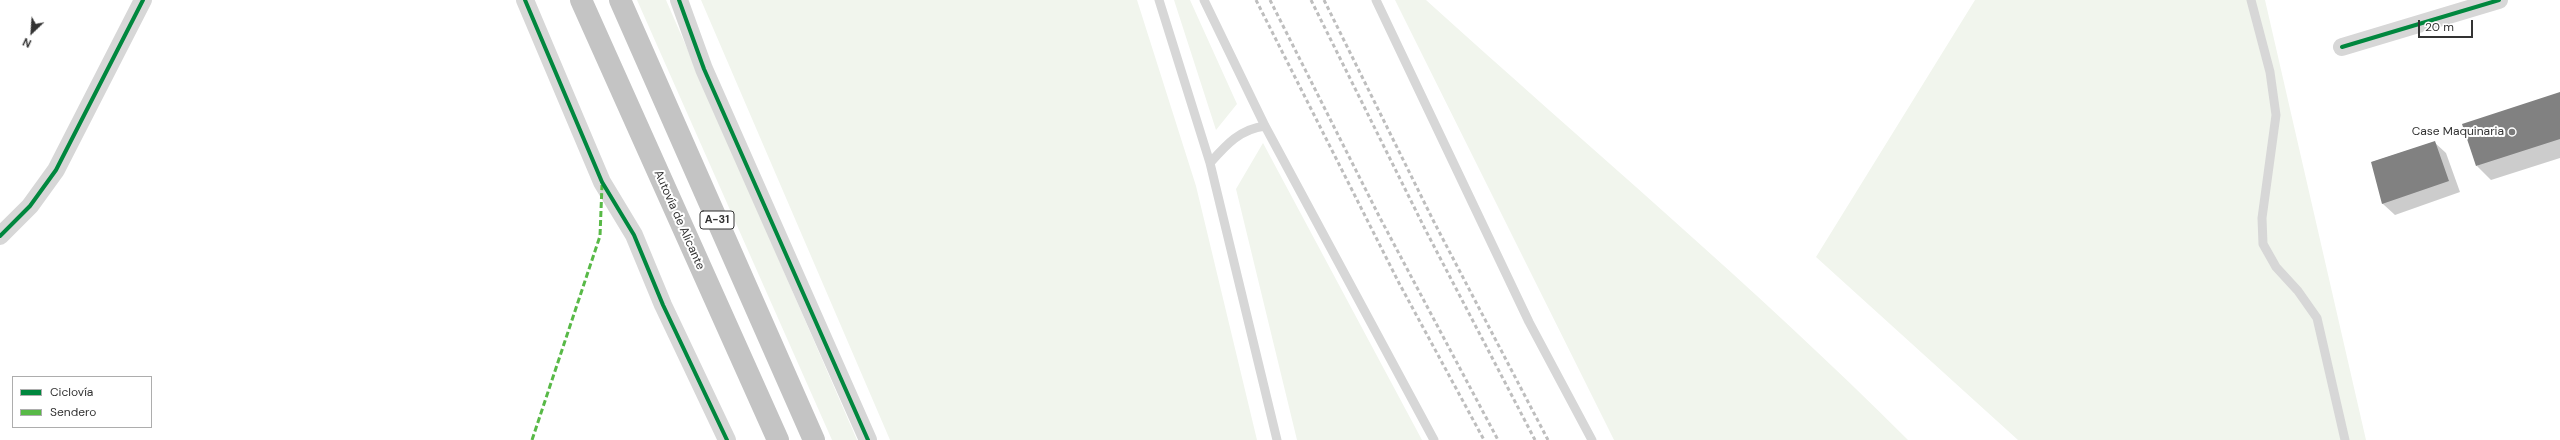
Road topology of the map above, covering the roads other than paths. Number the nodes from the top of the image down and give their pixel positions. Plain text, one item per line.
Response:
1 (143, 0) edge
2 (526, 0) edge
3 (581, 0) edge
4 (620, 0) edge
5 (678, 0) edge
6 (1160, 0) edge
7 (1204, 0) edge
8 (1376, 0) edge
9 (2251, 0) edge
10 (2499, 0) edge
11 (2342, 47) dead end
12 (1265, 126) junction
13 (1210, 163) junction
14 (0, 236) edge
15 (727, 440) edge
16 (778, 440) edge
17 (814, 440) edge
18 (868, 440) edge
19 (1277, 440) edge
20 (1434, 440) edge
21 (1592, 440) edge
22 (2345, 440) edge

1 - 14 street
2 - 15 street
3 - 16 highway, Autovía de Alicante / A-31
4 - 17 highway, A-31
5 - 18 street
6 - 13 lane
7 - 12 lane
8 - 21 lane
9 - 22 lane
10 - 11 street
12 - 13 lane
12 - 20 lane
13 - 19 lane

